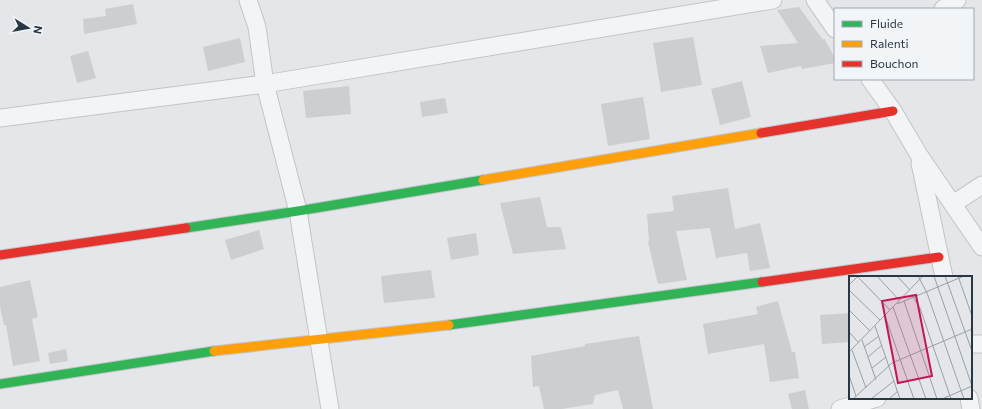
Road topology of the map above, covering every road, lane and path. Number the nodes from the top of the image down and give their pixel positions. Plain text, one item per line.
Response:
1 (248, 0) edge
2 (773, 0) edge
3 (815, 0) edge
4 (957, 0) edge
5 (945, 8) edge
6 (834, 28) edge
7 (871, 80) edge
8 (265, 84) junction
9 (893, 111) junction
10 (0, 118) edge
11 (919, 155) junction
12 (982, 185) edge
13 (953, 204) junction
14 (298, 211) junction
15 (982, 247) edge
16 (0, 255) edge
17 (940, 256) junction
18 (944, 276) edge
19 (318, 339) junction
20 (0, 384) edge
21 (874, 399) edge
22 (969, 399) edge
23 (330, 409) edge
24 (840, 409) edge
25 (972, 409) edge

1 - 8 street
2 - 8 street
3 - 6 street
4 - 5 street
7 - 9 street
8 - 10 street
8 - 14 street
9 - 11 street
9 - 14 street
11 - 13 street
11 - 17 street
12 - 13 street
13 - 15 street
14 - 16 street
14 - 19 street
17 - 18 street
17 - 19 street
19 - 20 street
19 - 23 street
21 - 24 street
22 - 25 street

